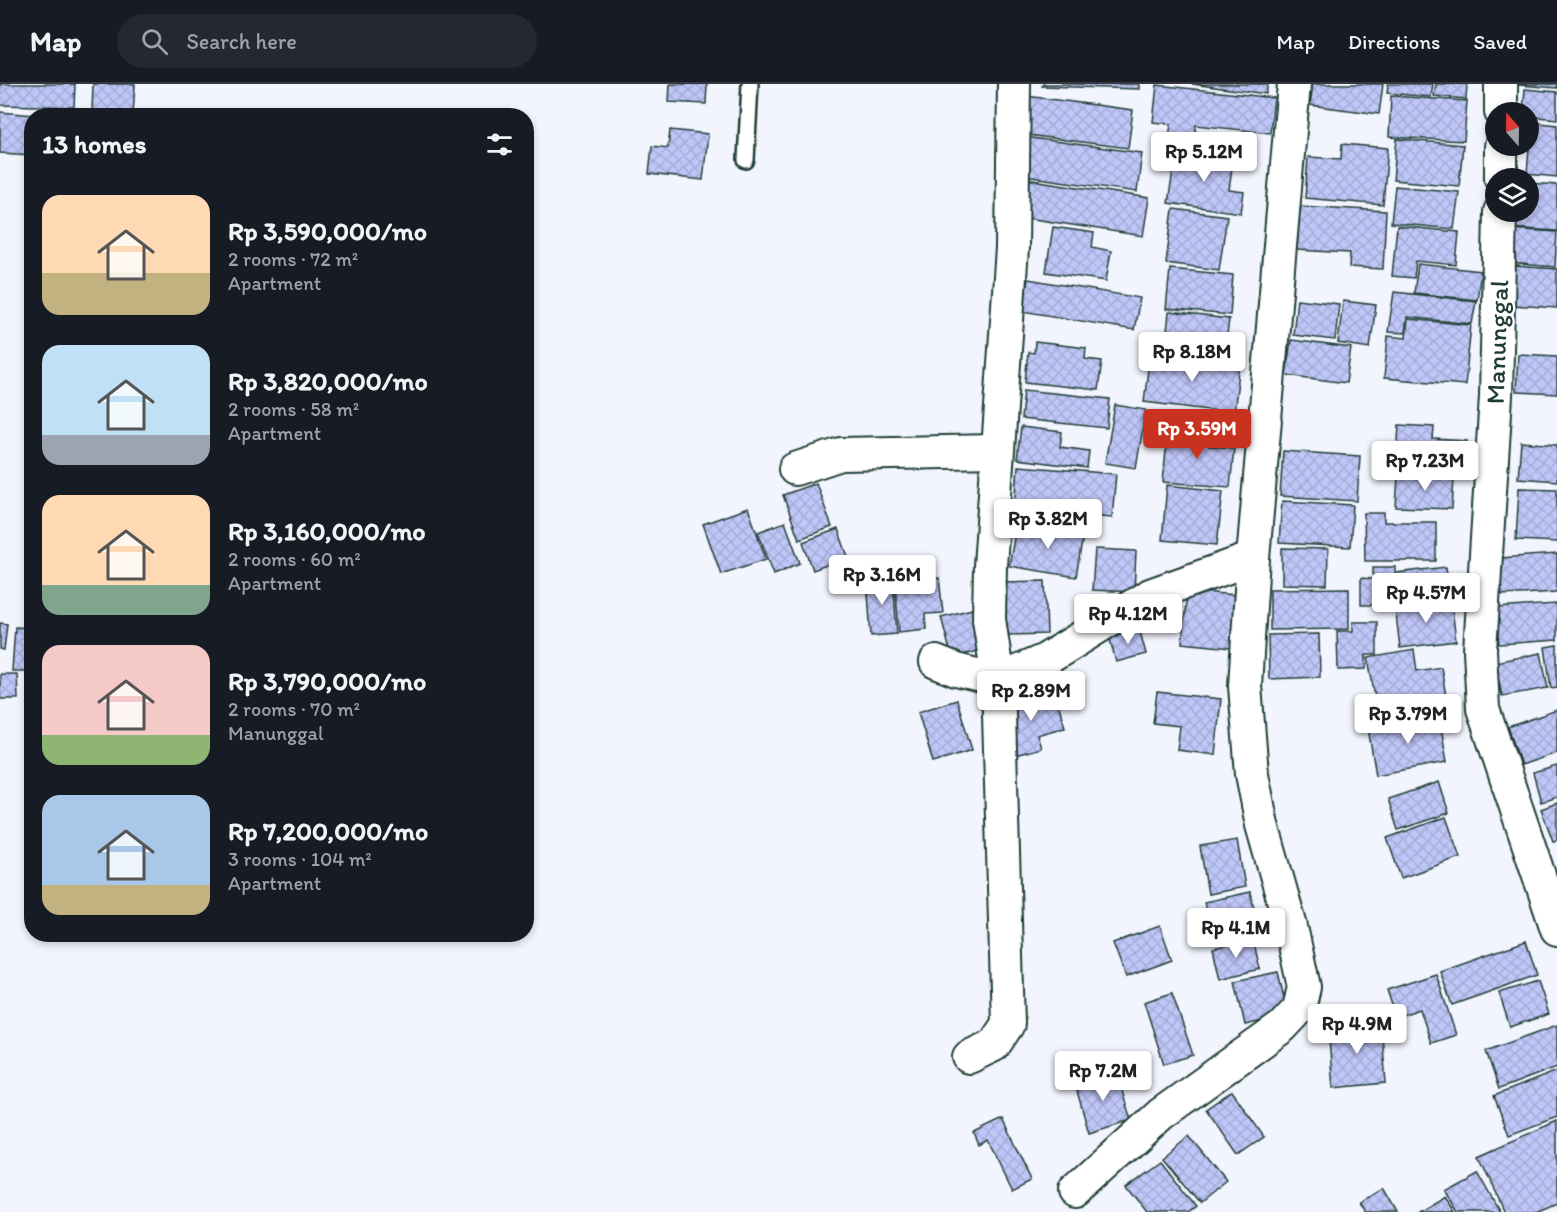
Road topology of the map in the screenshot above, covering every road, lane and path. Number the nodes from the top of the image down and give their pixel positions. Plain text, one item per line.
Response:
1 (750, 84) edge
2 (1014, 84) edge
3 (1294, 84) edge
4 (1501, 84) edge
5 (1501, 102) edge
6 (746, 160) dead end
7 (1500, 222) edge
8 (997, 451) junction
9 (795, 469) dead end
10 (1253, 558) junction
11 (936, 662) dead end
12 (998, 680) junction
13 (1557, 929) edge
14 (969, 1058) dead end
15 (1075, 1192) dead end

1 - 6 lane
2 - 8 street
3 - 10 street
4 - 5 street
7 - 13 street, Manunggal
8 - 9 street
8 - 12 street
10 - 12 street
10 - 15 street
11 - 12 street
12 - 14 street

